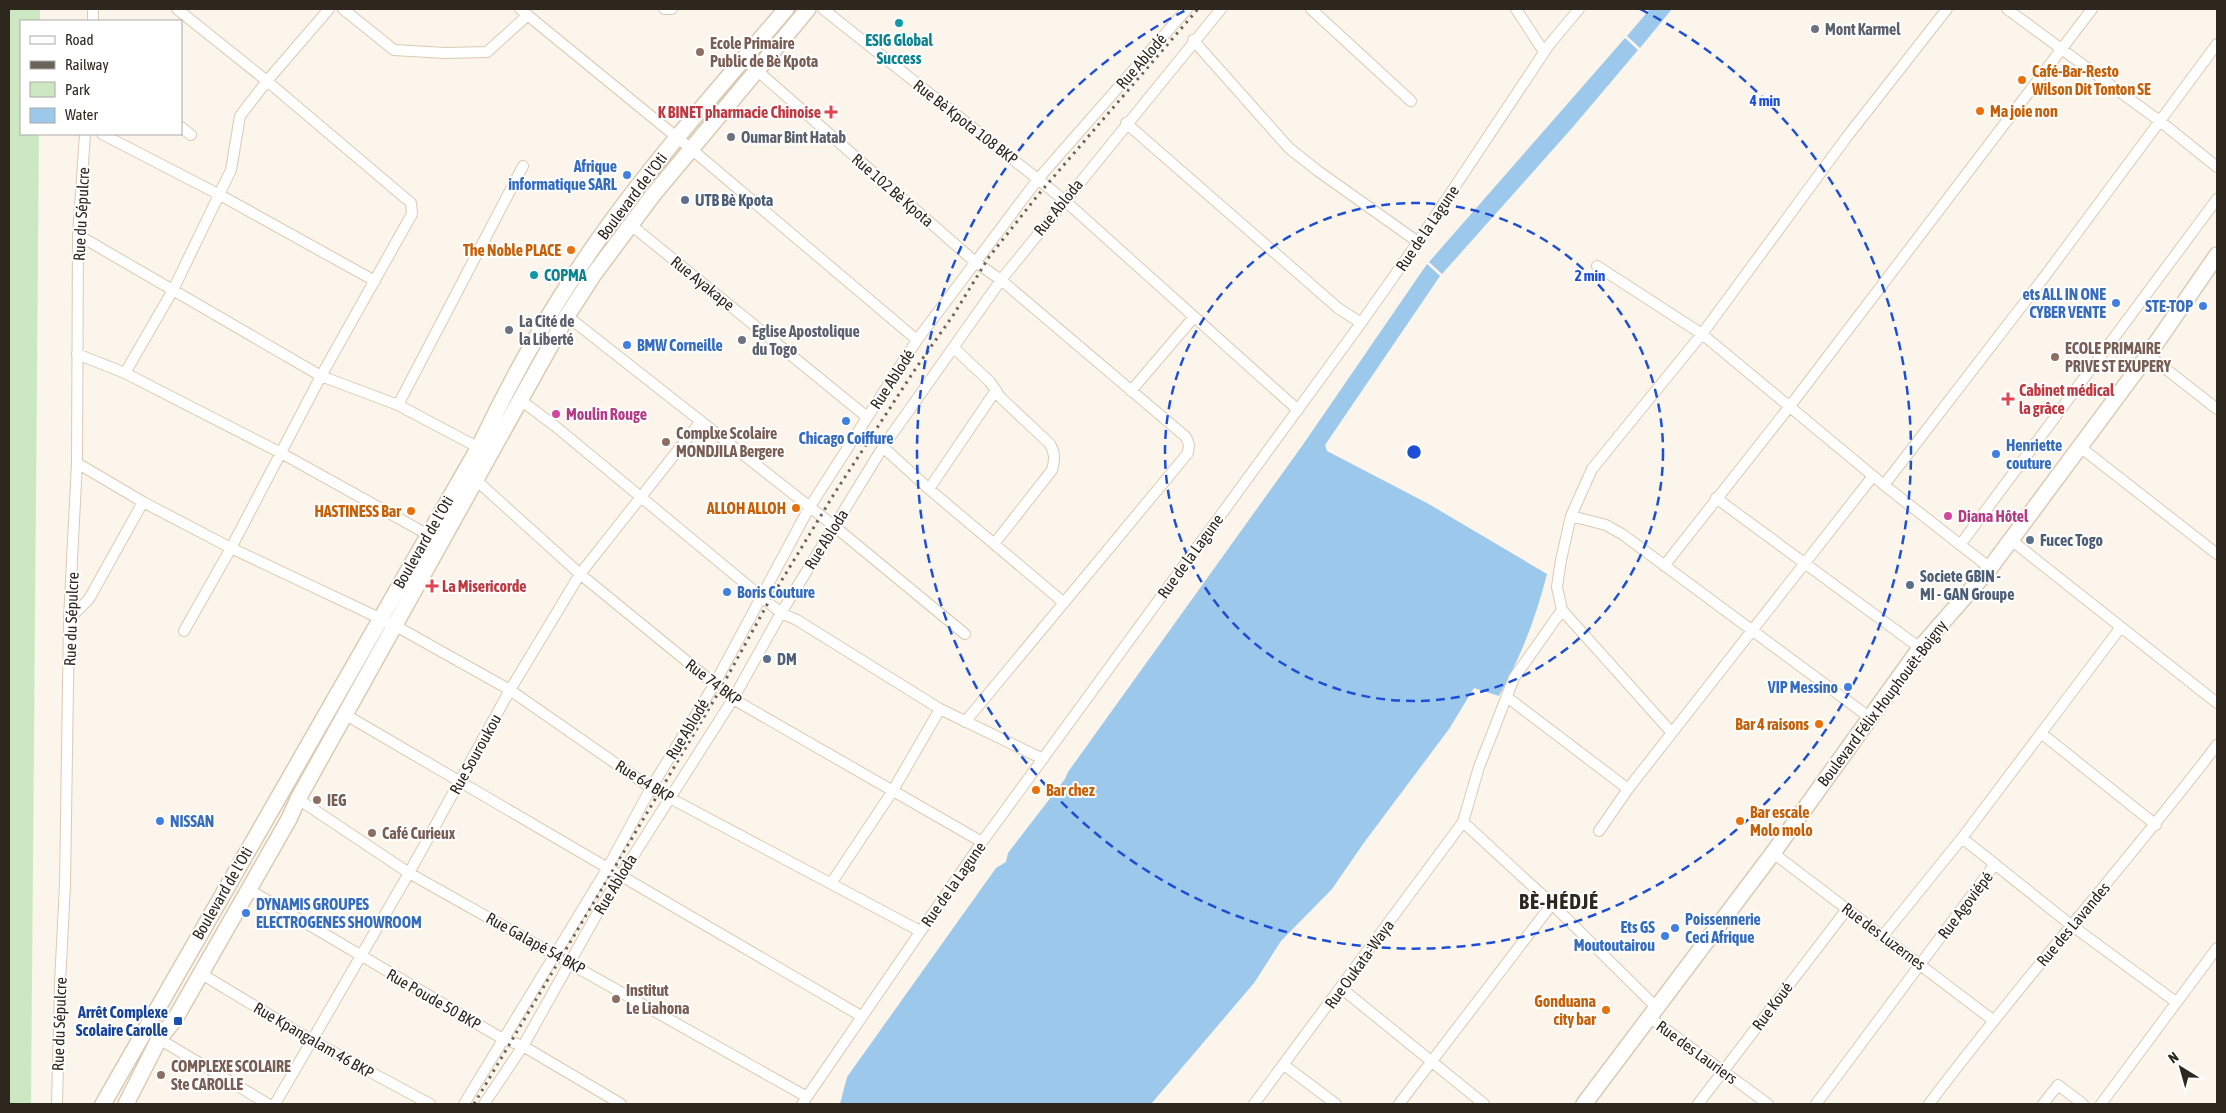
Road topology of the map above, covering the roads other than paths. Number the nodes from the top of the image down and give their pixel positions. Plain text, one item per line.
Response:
1 (100, 9) edge
2 (177, 9) edge
3 (329, 9) edge
4 (342, 9) edge
5 (664, 9) edge
6 (672, 9) edge
7 (786, 9) edge
8 (808, 9) edge
9 (823, 9) edge
10 (1187, 9) edge
11 (1220, 9) edge
12 (1311, 9) edge
13 (1516, 9) edge
14 (1579, 9) edge
15 (1947, 9) edge
16 (2008, 9) edge
17 (2092, 9) edge
18 (524, 12) edge
19 (93, 16) edge
20 (1193, 40) junction
21 (2217, 44) edge
22 (2062, 49) junction
23 (1544, 52) junction
24 (744, 59) junction
25 (756, 70) junction
26 (267, 81) junction
27 (1411, 100) dead end
28 (2161, 122) junction
29 (1126, 123) junction
30 (182, 128) edge
31 (191, 134) dead end
32 (85, 135) edge
33 (104, 135) edge
34 (677, 138) junction
35 (690, 148) junction
36 (523, 166) dead end
37 (2217, 167) edge
38 (1038, 179) junction
39 (220, 195) junction
40 (2217, 199) edge
41 (1064, 200) junction
42 (630, 225) junction
43 (78, 235) junction
44 (1418, 242) junction
45 (2216, 260) edge
46 (974, 261) junction
47 (581, 265) junction
48 (1597, 266) dead end
49 (594, 274) junction
50 (1001, 280) junction
51 (375, 281) junction
52 (173, 290) junction
53 (567, 316) junction
54 (1194, 317) junction
55 (1361, 323) junction
56 (1702, 334) junction
57 (917, 340) junction
58 (954, 348) junction
59 (77, 354) junction
60 (2148, 355) junction
61 (125, 373) junction
62 (322, 376) junction
63 (996, 390) junction
64 (1131, 391) junction
65 (519, 399) junction
66 (398, 405) junction
67 (1790, 406) junction
68 (2217, 408) edge
69 (1298, 410) junction
70 (867, 417) junction
71 (701, 421) junction
72 (883, 447) junction
73 (2080, 447) junction
74 (484, 451) junction
75 (281, 452) junction
76 (77, 463) junction
77 (1873, 476) junction
78 (476, 480) junction
79 (1884, 485) junction
80 (929, 489) junction
81 (640, 497) junction
82 (1716, 498) junction
83 (143, 502) junction
84 (809, 508) junction
85 (1571, 516) junction
86 (834, 526) junction
87 (434, 538) junction
88 (2011, 540) junction
89 (994, 544) junction
90 (1960, 545) junction
91 (231, 548) junction
92 (2217, 554) edge
93 (1804, 563) junction
94 (1664, 566) junction
95 (1990, 568) junction
96 (580, 574) junction
97 (761, 598) junction
98 (1063, 602) junction
99 (1562, 610) junction
100 (781, 613) junction
101 (379, 618) junction
102 (69, 619) junction
103 (394, 625) junction
104 (2121, 627) junction
105 (184, 630) dead end
106 (1751, 632) junction
107 (965, 634) dead end
108 (1920, 648) junction
109 (714, 685) junction
110 (510, 690) junction
111 (1507, 697) junction
112 (733, 700) junction
113 (2217, 703) edge
114 (940, 709) junction
115 (346, 715) junction
116 (1869, 717) junction
117 (965, 722) junction
118 (1672, 733) junction
119 (2040, 734) junction
120 (2217, 745) edge
121 (1043, 760) junction
122 (460, 781) junction
123 (651, 788) junction
124 (1628, 789) junction
125 (892, 792) junction
126 (670, 798) junction
127 (298, 799) junction
128 (1463, 822) junction
129 (2156, 825) junction
130 (1599, 831) dead end
131 (1962, 838) junction
132 (982, 842) junction
133 (1773, 853) junction
134 (1995, 864) junction
135 (607, 869) junction
136 (409, 873) junction
137 (620, 876) junction
138 (832, 882) junction
139 (248, 888) junction
140 (1552, 904) junction
141 (1847, 909) junction
142 (2071, 925) junction
143 (920, 930) junction
144 (1882, 937) junction
145 (2217, 948) edge
146 (554, 954) junction
147 (360, 955) junction
148 (570, 962) junction
149 (1921, 964) junction
150 (200, 973) junction
151 (1341, 988) junction
152 (2176, 1002) junction
153 (1652, 1012) junction
154 (861, 1016) junction
155 (1994, 1021) junction
156 (159, 1039) junction
157 (502, 1039) junction
158 (311, 1040) junction
159 (523, 1046) junction
160 (1431, 1063) junction
161 (1284, 1065) junction
162 (1723, 1071) junction
163 (804, 1100) edge
164 (57, 1104) edge
165 (103, 1104) edge
166 (126, 1104) edge
167 (268, 1104) edge
168 (275, 1104) edge
169 (430, 1104) edge
170 (464, 1104) edge
171 (484, 1104) edge
172 (621, 1104) edge
173 (1254, 1104) edge
174 (1336, 1104) edge
175 (1399, 1104) edge
176 (1484, 1104) edge
177 (1584, 1104) edge
178 (1698, 1104) edge
179 (1768, 1104) edge
180 (1816, 1104) edge
181 (1929, 1104) edge
182 (2043, 1104) edge
183 (2083, 1104) edge
184 (2101, 1104) edge

1 - 19 street
2 - 26 street
3 - 26 street
4 - 18 street
5 - 6 street
7 - 24 main road, Boulevard de l'Oti
8 - 25 main road, Boulevard de l'Oti
9 - 38 street, Rue Bè Kpota 108 BKP
10 - 38 street, Rue Ablodé
11 - 20 street, Rue Abloda
12 - 27 street
13 - 23 street
14 - 23 street, Rue de la Lagune
15 - 56 street
16 - 22 street
17 - 22 street
18 - 34 street
20 - 29 street, Rue Abloda
20 - 44 street
21 - 28 street
22 - 28 street
22 - 67 street
23 - 44 street, Rue de la Lagune
24 - 25 street, Rue 102 Bè Kpota
24 - 34 main road, Boulevard de l'Oti
25 - 35 main road, Boulevard de l'Oti
25 - 46 street, Rue 102 Bè Kpota
26 - 39 street
26 - 51 street
28 - 37 street
28 - 79 street
29 - 41 street, Rue Abloda
29 - 55 street
30 - 31 street
32 - 43 street, Rue du Sépulcre
33 - 39 street
34 - 35 street
34 - 47 main road, Boulevard de l'Oti
35 - 42 main road, Boulevard de l'Oti
35 - 57 street
36 - 66 street
38 - 41 street, Rue Bè Kpota 108 BKP
38 - 46 street, Rue Ablodé
39 - 51 street
39 - 52 street
40 - 90 street
41 - 50 street, Rue Abloda
41 - 54 street, Rue Bè Kpota 108 BKP
42 - 49 main road, Boulevard de l'Oti
42 - 70 street, Rue Ayakape
43 - 52 street
43 - 59 street, Rue du Sépulcre
44 - 55 street, Rue de la Lagune
45 - 60 main road, Boulevard Félix Houphouët-Boigny
46 - 50 street, Rue 102 Bè Kpota
46 - 57 street, Rue Ablodé
47 - 49 main road
47 - 74 main road, Boulevard de l'Oti
48 - 56 street
49 - 53 main road, Boulevard de l'Oti
50 - 58 street, Rue Abloda
50 - 64 street, Rue 102 Bè Kpota
51 - 62 street
52 - 61 street
52 - 62 street
53 - 65 main road, Boulevard de l'Oti
53 - 71 street
54 - 64 street
54 - 69 street, Rue Bè Kpota 108 BKP
55 - 69 street, Rue de la Lagune
56 - 67 street
56 - 85 street
57 - 70 street, Rue Ablodé
58 - 63 street
58 - 72 street, Rue Abloda
59 - 61 street
59 - 76 street, Rue du Sépulcre
60 - 68 street
60 - 73 main road, Boulevard Félix Houphouët-Boigny
61 - 75 street
62 - 66 street
62 - 75 street
63 - 80 street
63 - 89 street
64 - 98 street, Rue 102 Bè Kpota
65 - 74 main road, Boulevard de l'Oti
65 - 81 street
66 - 74 street
67 - 77 street
67 - 82 street
69 - 121 street, Rue de la Lagune
70 - 84 street, Rue Ablodé
71 - 81 street, Rue Souroukou
71 - 84 street
72 - 80 street
72 - 86 street, Rue Abloda
73 - 88 main road, Boulevard Félix Houphouët-Boigny
73 - 92 street
74 - 78 main road, Boulevard de l'Oti
74 - 87 main road, Boulevard de l'Oti
75 - 87 street
75 - 91 street
76 - 83 street, Rue 64 BKP
76 - 102 street, Rue du Sépulcre
77 - 79 street
77 - 93 street
78 - 87 main road, Boulevard de l'Oti
78 - 96 street, Rue 74 BKP
79 - 90 street
80 - 89 street
81 - 96 street, Rue Souroukou
81 - 97 street
82 - 93 street
82 - 94 street
83 - 91 street, Rue 64 BKP
83 - 102 street
84 - 86 street
84 - 97 street, Rue Ablodé
85 - 94 street
85 - 99 street
86 - 100 street, Rue Abloda
86 - 107 street
87 - 101 main road, Boulevard de l'Oti
87 - 103 main road, Boulevard de l'Oti
88 - 95 main road, Boulevard Félix Houphouët-Boigny
88 - 104 street
89 - 98 street
90 - 95 street
91 - 101 street, Rue 64 BKP
91 - 105 street
93 - 106 street
93 - 108 street
94 - 106 street
95 - 108 main road, Boulevard Félix Houphouët-Boigny
96 - 109 street, Rue 74 BKP
96 - 110 street, Rue Souroukou
97 - 100 street
97 - 109 street, Rue Ablodé
98 - 117 street, Rue 102 Bè Kpota
99 - 111 street
99 - 118 street
100 - 112 street, Rue Abloda
100 - 114 street
101 - 103 street, Rue 64 BKP
101 - 165 main road, Boulevard de l'Oti
102 - 164 street, Rue du Sépulcre
103 - 110 street, Rue 64 BKP
103 - 115 main road, Boulevard de l'Oti
104 - 113 street
104 - 119 street
106 - 116 street
106 - 118 street
108 - 116 main road, Boulevard Félix Houphouët-Boigny
109 - 112 street, Rue 74 BKP
109 - 123 street, Rue Ablodé
110 - 122 street, Rue Souroukou
110 - 123 street, Rue 64 BKP
111 - 124 street
111 - 128 street
112 - 125 street, Rue 74 BKP
112 - 126 street, Rue Abloda
114 - 117 street
114 - 125 street
115 - 122 street
115 - 127 main road, Boulevard de l'Oti
116 - 133 main road, Boulevard Félix Houphouët-Boigny
117 - 121 street
118 - 124 street
119 - 129 street
119 - 131 street
120 - 129 street, Rue des Lavandes
121 - 132 street, Rue de la Lagune
122 - 135 street
122 - 136 street, Rue Souroukou
123 - 126 street, Rue 64 BKP
123 - 135 street, Rue Ablodé
124 - 130 street
125 - 132 street, Rue 74 BKP
125 - 138 street
126 - 137 street, Rue Abloda
126 - 138 street, Rue 64 BKP
127 - 136 street, Rue Galapé 54 BKP
127 - 139 main road, Boulevard de l'Oti
128 - 140 street, Rue des Lauriers
128 - 151 street, Rue Oukata-Waya
129 - 142 street, Rue des Lavandes
131 - 134 street
131 - 144 street
132 - 143 street, Rue de la Lagune
133 - 141 street, Rue des Luzernes
133 - 153 main road, Boulevard Félix Houphouët-Boigny
134 - 142 street, Rue Agoviépé
134 - 149 street, Rue Agoviépé
135 - 137 street
135 - 146 street, Rue Ablodé
136 - 146 street, Rue Galapé 54 BKP
136 - 147 street, Rue Souroukou
137 - 148 street, Rue Abloda
137 - 154 street
138 - 143 street, Rue 64 BKP
139 - 147 street, Rue Poude 50 BKP
139 - 150 main road, Boulevard de l'Oti
140 - 153 street, Rue des Lauriers
140 - 160 street
141 - 144 street, Rue des Luzernes
141 - 162 street, Rue Koué
142 - 152 street, Rue Agoviépé
142 - 155 street, Rue des Lavandes
143 - 154 street, Rue de la Lagune
144 - 149 street, Rue des Luzernes
145 - 152 street
146 - 148 street, Rue Galapé 54 BKP
146 - 157 street, Rue Ablodé
147 - 157 street, Rue Poude 50 BKP
147 - 158 street, Rue Souroukou
148 - 159 street, Rue Abloda
148 - 163 street, Rue Galapé 54 BKP
149 - 155 street, Rue des Luzernes
149 - 180 street, Rue Agoviépé
150 - 156 main road, Boulevard de l'Oti
150 - 158 street, Rue Kpangalam 46 BKP
151 - 160 street
151 - 161 street, Rue Oukata-Waya
152 - 184 street
153 - 162 street, Rue des Lauriers
153 - 177 main road, Boulevard Félix Houphouët-Boigny
154 - 163 street, Rue de la Lagune
155 - 181 street, Rue des Lavandes
156 - 166 main road, Boulevard de l'Oti
156 - 167 street
157 - 159 street, Rue Poude 50 BKP
157 - 170 street, Rue Ablodé
158 - 168 street, Rue Souroukou
158 - 169 street, Rue Kpangalam 46 BKP
159 - 171 street, Rue Abloda
159 - 172 street, Rue Poude 50 BKP
160 - 175 street
160 - 176 street
161 - 173 street, Rue Oukata-Waya
161 - 174 street
162 - 178 street, Rue Koué
162 - 179 street, Rue des Lauriers
182 - 183 street

